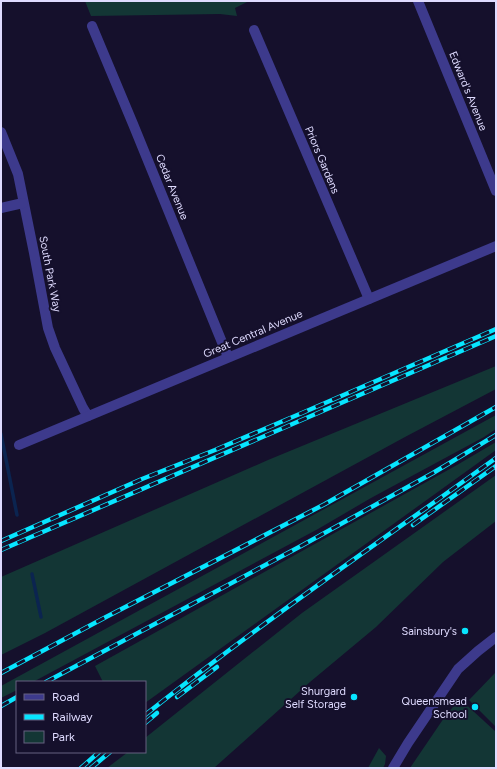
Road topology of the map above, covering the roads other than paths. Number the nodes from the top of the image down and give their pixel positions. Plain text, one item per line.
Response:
1 (418, 1) edge
2 (92, 26) dead end
3 (254, 30) dead end
4 (1, 132) edge
5 (496, 191) edge
6 (23, 203) junction
7 (1, 208) edge
8 (496, 246) edge
9 (368, 299) junction
10 (228, 357) junction
11 (88, 416) junction
12 (19, 446) dead end
13 (496, 637) edge
14 (393, 768) edge

1 - 5 street, Edward's Avenue
2 - 10 street, Cedar Avenue
3 - 9 street, Priors Gardens
4 - 6 street, South Park Way
6 - 7 street
6 - 11 street, South Park Way
8 - 9 street, Great Central Avenue
9 - 10 street, Great Central Avenue
10 - 11 street, Great Central Avenue
11 - 12 street, Great Central Avenue
13 - 14 street

